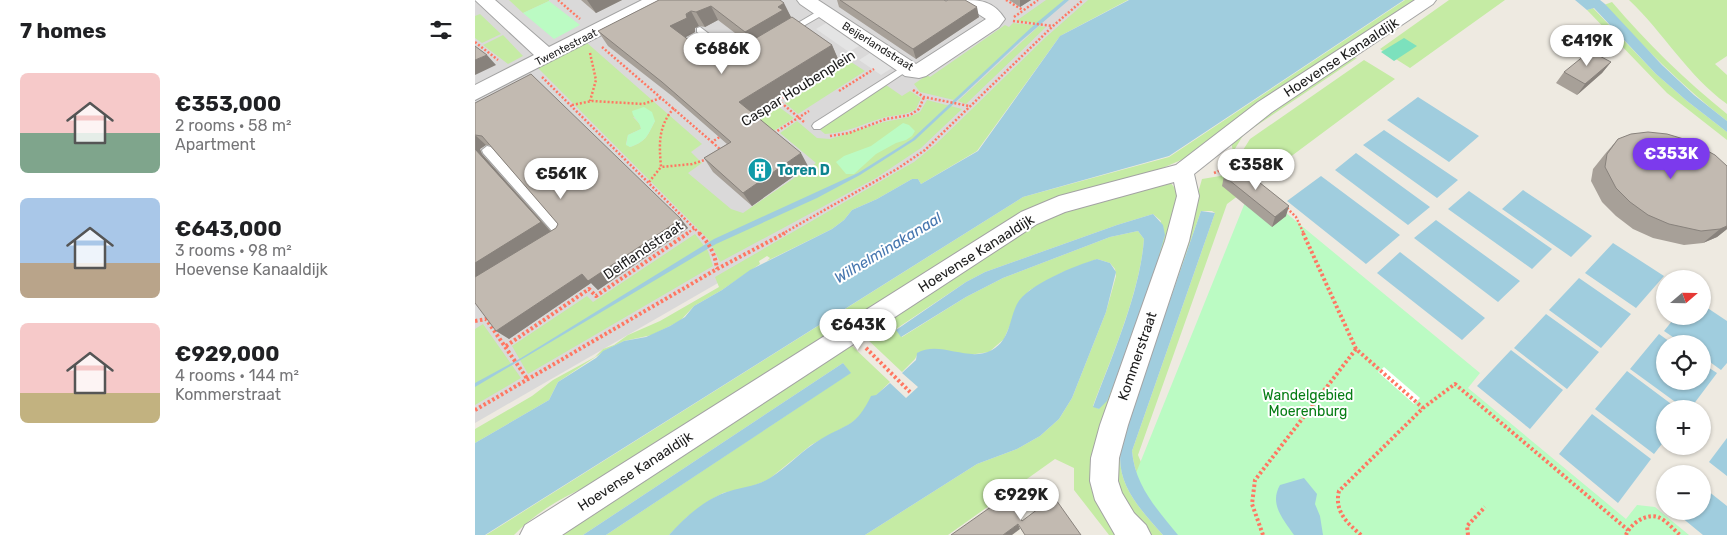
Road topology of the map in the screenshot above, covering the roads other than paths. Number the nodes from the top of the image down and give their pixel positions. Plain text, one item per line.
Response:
1 (485, 0) edge
2 (656, 0) edge
3 (806, 0) edge
4 (969, 0) edge
5 (1427, 0) edge
6 (823, 11) junction
7 (701, 30) dead end
8 (780, 36) edge
9 (746, 55) edge
10 (547, 56) junction
11 (913, 69) junction
12 (475, 93) edge
13 (817, 126) dead end
14 (487, 150) edge
15 (1183, 171) junction
16 (545, 242) edge
17 (535, 535) edge
18 (1136, 535) edge

1 - 10 street
2 - 10 street, Twentestraat
3 - 6 street, Beijerlandstraat
4 - 11 street, Beijerlandstraat
5 - 15 street, Hoevense Kanaaldijk
6 - 8 lane
6 - 11 street, Beijerlandstraat
7 - 9 lane
10 - 12 street, Twentestraat
11 - 13 lane
14 - 16 lane
15 - 17 street, Hoevense Kanaaldijk
15 - 18 street, Kommerstraat

